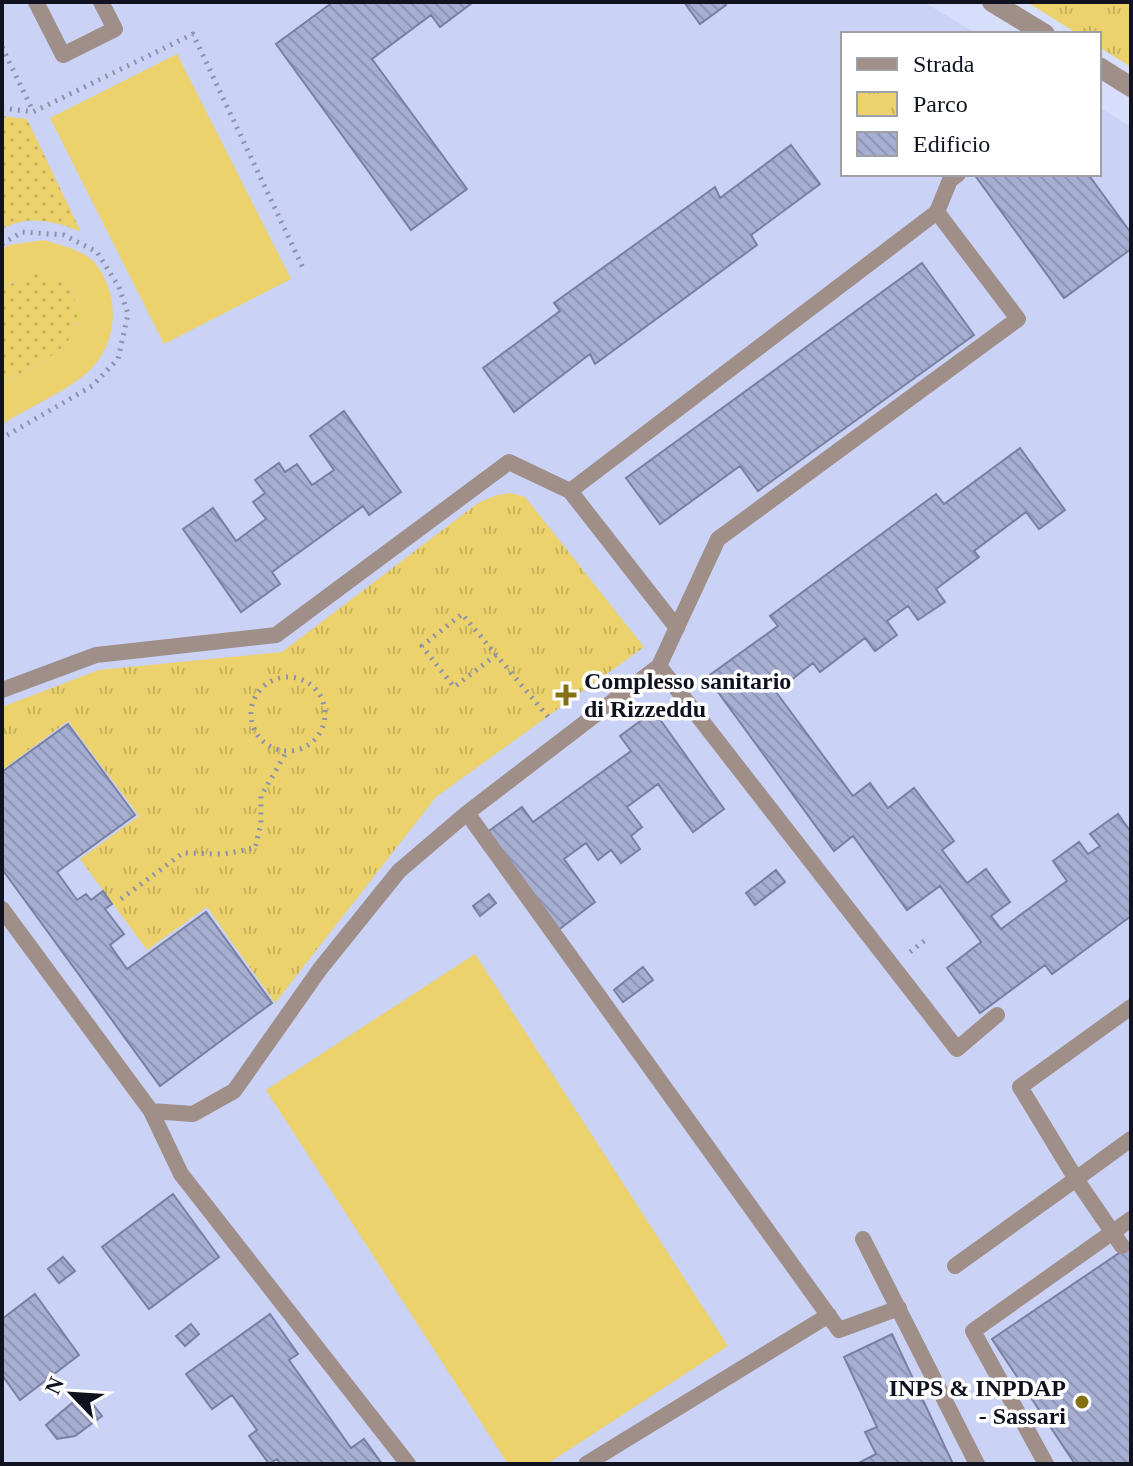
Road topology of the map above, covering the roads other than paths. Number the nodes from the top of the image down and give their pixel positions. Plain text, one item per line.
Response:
1 (36, 2) edge
2 (101, 2) edge
3 (992, 2) edge
4 (1042, 32) edge
5 (1101, 68) edge
6 (1131, 87) edge
7 (955, 176) edge
8 (937, 212) junction
9 (570, 491) junction
10 (677, 628) junction
11 (659, 666) junction
12 (2, 690) edge
13 (467, 813) junction
14 (2, 909) edge
15 (1131, 1007) edge
16 (997, 1015) dead end
17 (151, 1111) junction
18 (1131, 1139) edge
19 (1076, 1179) junction
20 (1131, 1219) edge
21 (863, 1239) dead end
22 (1123, 1248) dead end
23 (955, 1266) dead end
24 (899, 1308) junction
25 (829, 1315) junction
26 (408, 1464) edge
27 (586, 1464) edge
28 (977, 1464) edge
29 (1046, 1464) edge

1 - 2 lane
3 - 4 street
5 - 6 street
7 - 8 lane
8 - 9 lane
8 - 10 lane
9 - 10 lane
9 - 12 lane
10 - 11 lane
11 - 13 lane
11 - 16 lane
13 - 17 lane
13 - 25 lane
14 - 17 lane
15 - 19 lane
17 - 26 lane
18 - 19 lane
19 - 22 lane, bridge
19 - 23 lane
20 - 29 lane
21 - 24 lane
24 - 25 lane
24 - 28 lane
25 - 27 lane

